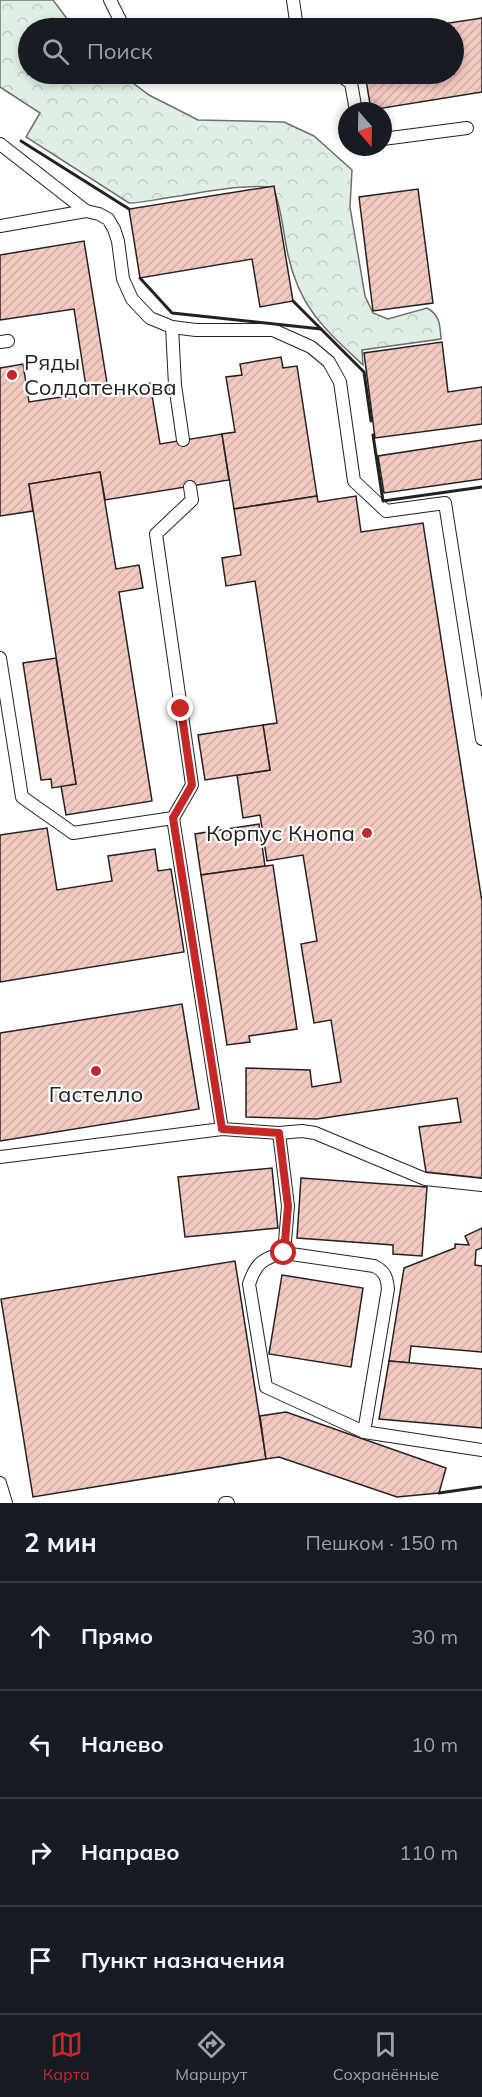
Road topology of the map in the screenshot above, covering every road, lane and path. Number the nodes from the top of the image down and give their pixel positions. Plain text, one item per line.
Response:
1 (110, 0) edge
2 (293, 0) edge
3 (119, 18) edge
4 (296, 18) edge
5 (351, 84) edge
6 (354, 102) edge
7 (467, 128) dead end
8 (392, 138) edge
9 (0, 144) edge
10 (86, 211) junction
11 (0, 226) edge
12 (172, 327) junction
13 (183, 440) dead end
14 (190, 487) dead end
15 (0, 658) edge
16 (482, 739) edge
17 (173, 818) junction
18 (222, 1129) junction
19 (279, 1133) junction
20 (0, 1157) edge
21 (482, 1185) edge
22 (284, 1253) junction
23 (364, 1432) junction
24 (482, 1450) edge
25 (0, 1484) edge
26 (6, 1503) edge

1 - 3 lane
2 - 4 lane
5 - 6 lane
7 - 8 lane
9 - 10 lane
10 - 11 lane
10 - 12 lane
12 - 13 lane
12 - 16 lane
14 - 17 lane
15 - 17 lane
17 - 18 lane
18 - 19 lane
18 - 20 lane
19 - 21 lane
19 - 22 lane
22 - 23 lane
22 - 23 lane
23 - 24 lane
25 - 26 lane

